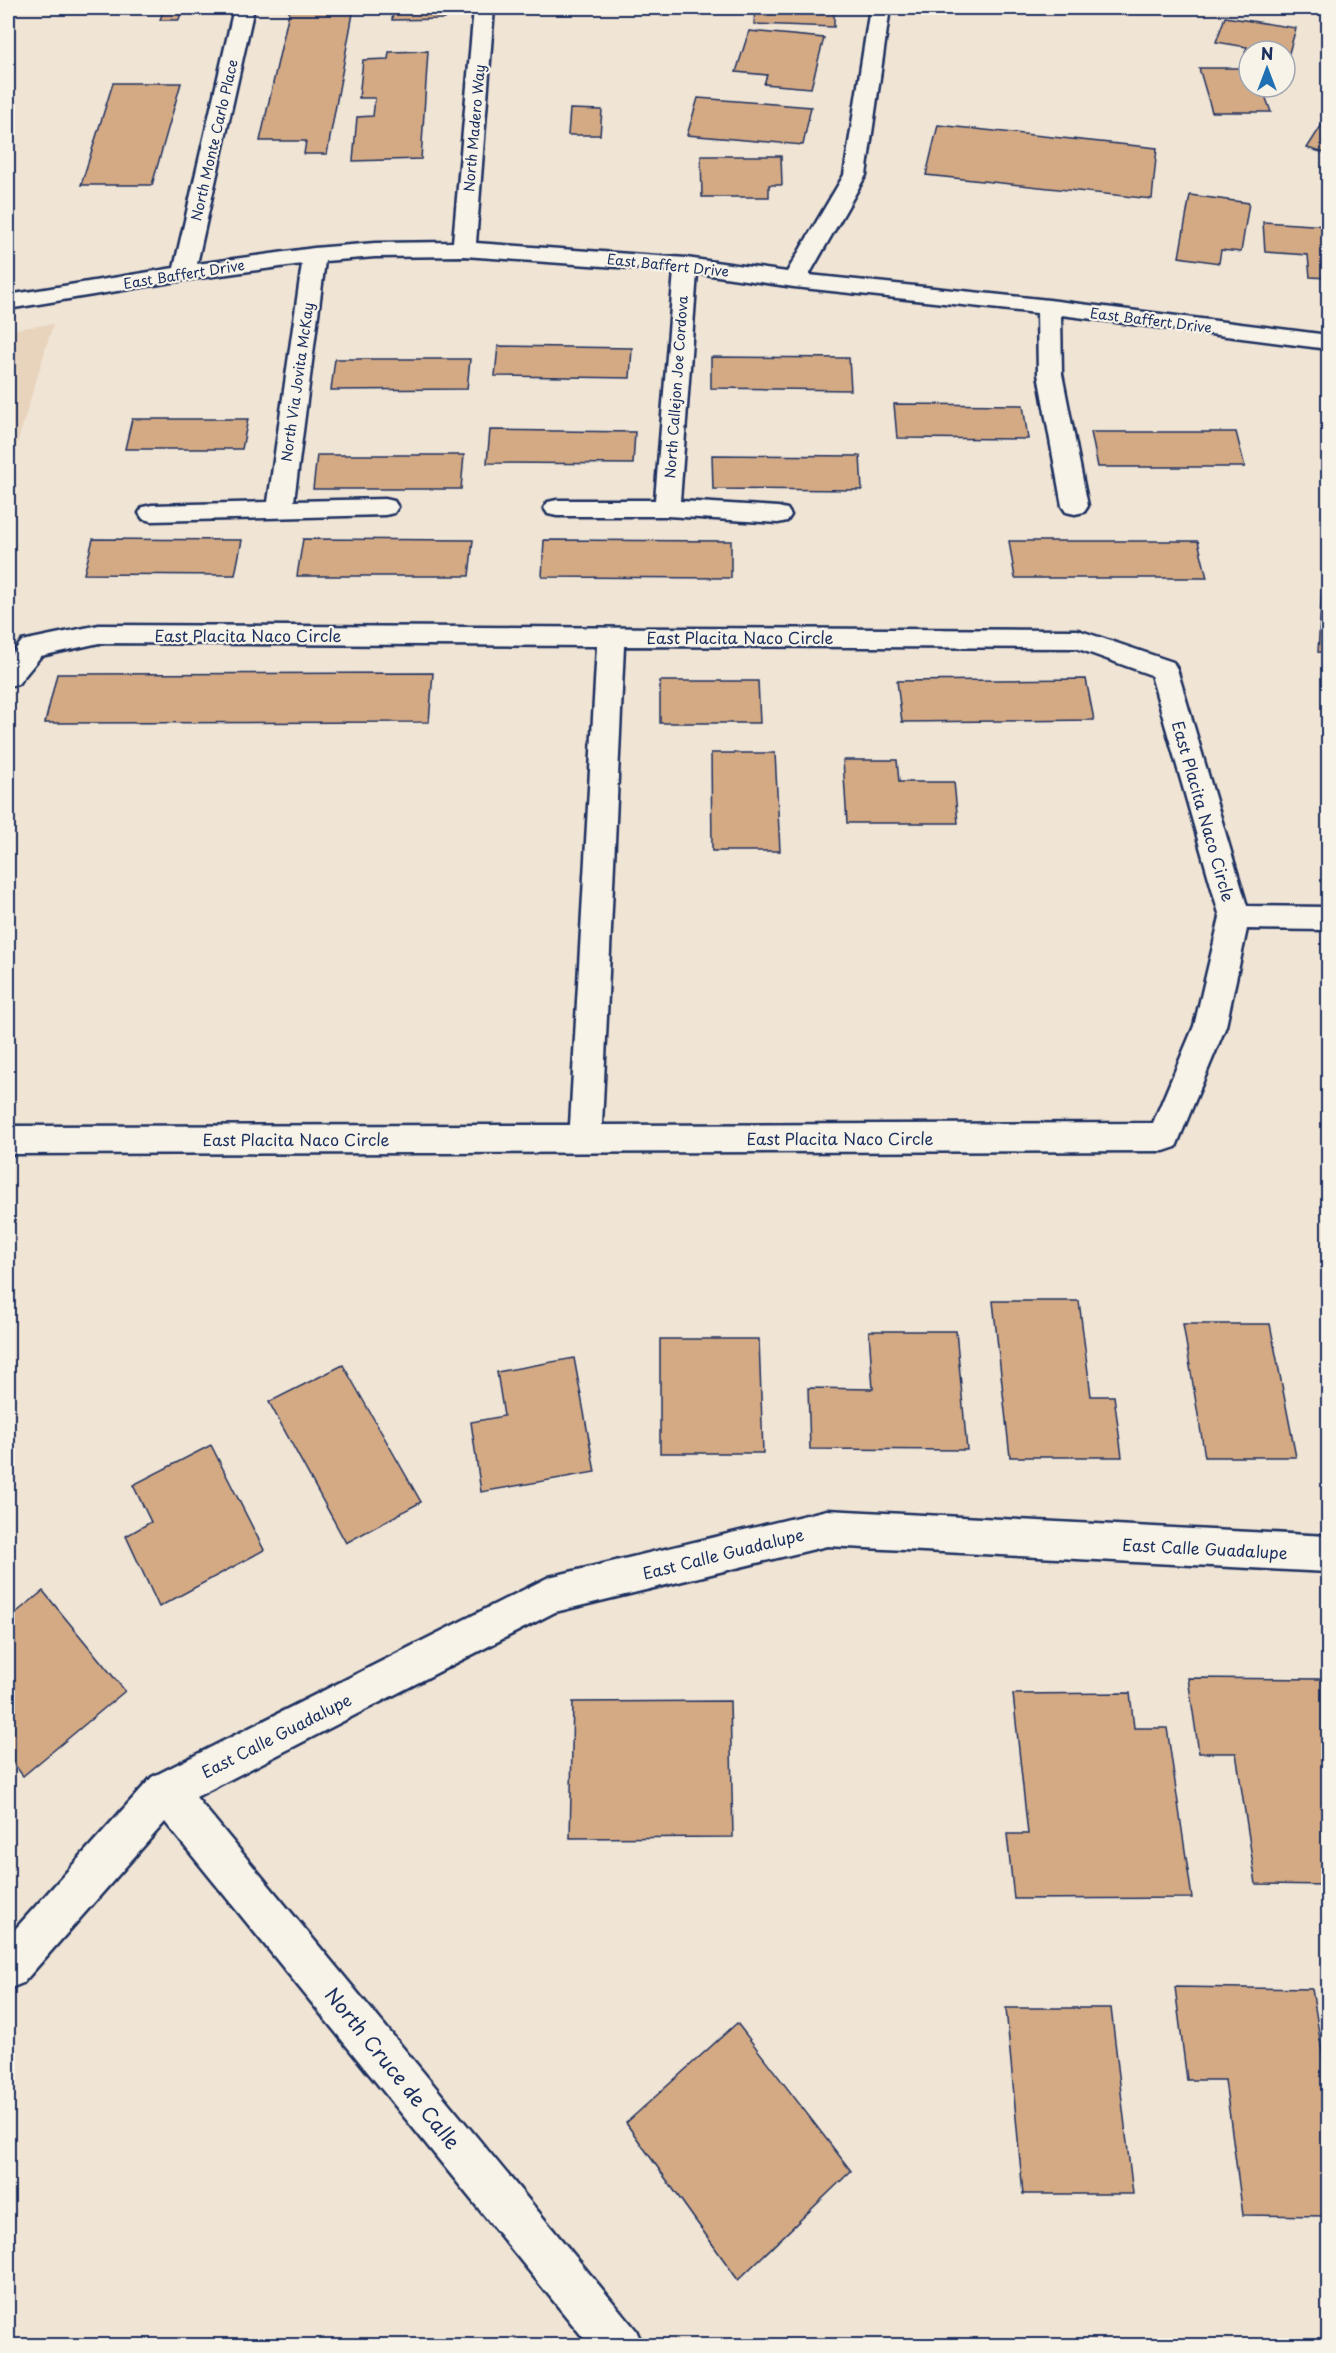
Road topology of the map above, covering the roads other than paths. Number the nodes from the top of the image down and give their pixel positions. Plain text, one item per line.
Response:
1 (243, 8) edge
2 (484, 8) edge
3 (880, 8) edge
4 (464, 249) junction
5 (314, 255) junction
6 (686, 265) junction
7 (184, 273) junction
8 (794, 280) junction
9 (8, 302) edge
10 (1048, 307) junction
11 (1329, 342) edge
12 (1075, 506) dead end
13 (385, 507) dead end
14 (557, 508) dead end
15 (667, 508) junction
16 (280, 509) junction
17 (152, 513) dead end
18 (778, 515) dead end
19 (611, 636) junction
20 (8, 677) edge
21 (1234, 917) junction
22 (1329, 919) edge
23 (585, 1139) junction
24 (8, 1140) edge
25 (1329, 1554) edge
26 (166, 1791) junction
27 (8, 1968) edge
28 (620, 2346) edge

1 - 7 street, North Monte Carlo Place
2 - 4 street, North Madero Way
3 - 8 street
4 - 5 street, East Baffert Drive
4 - 6 street, East Baffert Drive
5 - 7 street, East Baffert Drive
5 - 16 street, North Via Jovita McKay
6 - 8 street, East Baffert Drive
6 - 15 street, North Callejon Joe Cordova
7 - 9 street, East Baffert Drive
8 - 10 street, East Baffert Drive
10 - 11 street, East Baffert Drive
10 - 12 street
13 - 16 street
14 - 15 street
15 - 18 street
16 - 17 street
19 - 20 street, East Placita Naco Circle
19 - 21 street, East Placita Naco Circle
19 - 23 street
21 - 22 street
21 - 23 street, East Placita Naco Circle
23 - 24 street, East Placita Naco Circle
25 - 26 street, East Calle Guadalupe
26 - 27 street
26 - 28 street, North Cruce de Calle

